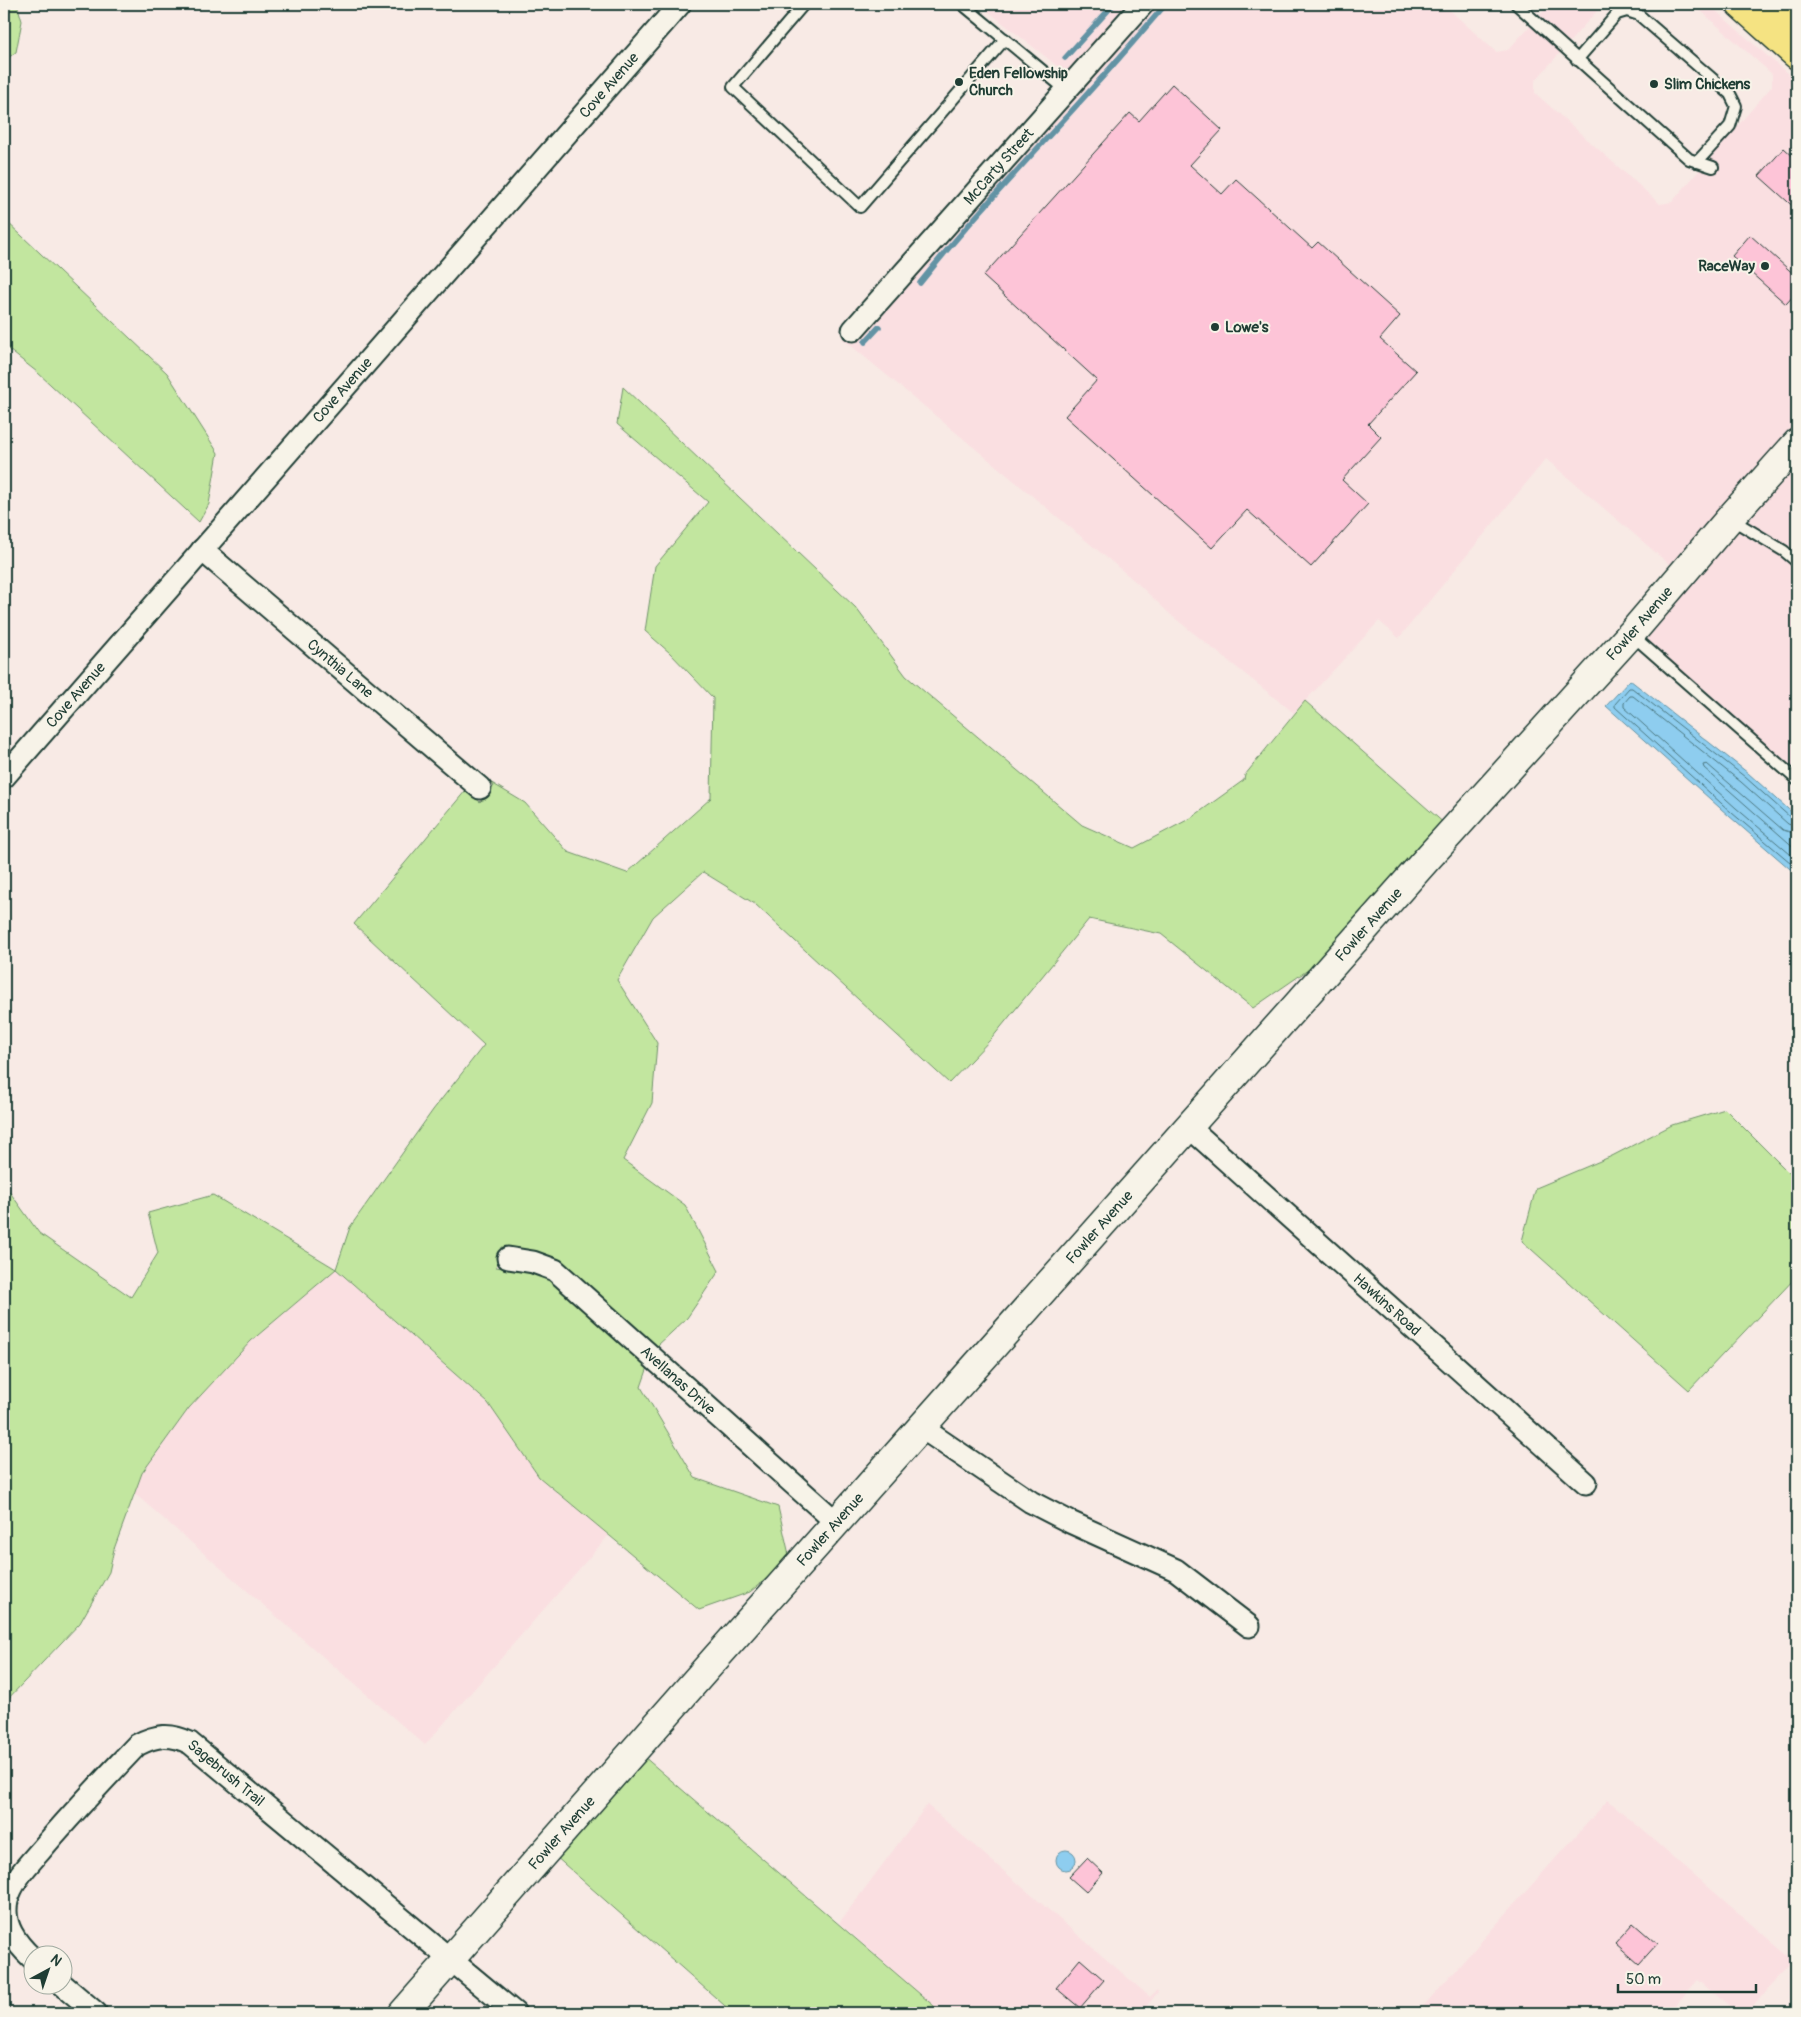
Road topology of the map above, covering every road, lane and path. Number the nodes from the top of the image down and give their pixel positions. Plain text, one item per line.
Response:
1 (680, 4) edge
2 (804, 4) edge
3 (962, 4) edge
4 (1143, 4) edge
5 (1516, 4) edge
6 (1740, 4) edge
7 (1770, 4) edge
8 (1797, 28) edge
9 (1005, 39) junction
10 (1797, 55) edge
11 (1577, 60) junction
12 (1066, 90) junction
13 (1697, 162) junction
14 (1713, 166) dead end
15 (853, 330) dead end
16 (1797, 443) edge
17 (1730, 518) junction
18 (202, 550) junction
19 (1797, 562) edge
20 (1631, 634) junction
21 (4, 776) edge
22 (1797, 780) edge
23 (480, 788) dead end
24 (1189, 1127) junction
25 (508, 1258) dead end
26 (922, 1428) junction
27 (1586, 1483) dead end
28 (837, 1523) junction
29 (1249, 1626) dead end
30 (22, 1949) edge
31 (450, 1959) junction
32 (72, 1993) edge
33 (96, 2013) edge
34 (404, 2013) edge
35 (515, 2013) edge

1 - 18 street, Cove Avenue
2 - 9 lane
3 - 9 lane
4 - 12 street, McCarty Street
5 - 11 lane
6 - 10 main road
7 - 8 main road
9 - 12 lane
11 - 13 lane
11 - 13 lane
12 - 15 street, McCarty Street
13 - 14 lane
16 - 17 street, Fowler Avenue
17 - 19 lane
17 - 20 street, Fowler Avenue
18 - 21 street, Cove Avenue
18 - 23 street, Cynthia Lane
20 - 22 lane
20 - 24 street, Fowler Avenue
24 - 26 street, Fowler Avenue
24 - 27 street, Hawkins Road
25 - 28 street, Avellanas Drive
26 - 28 street, Fowler Avenue
26 - 29 street
28 - 31 street, Fowler Avenue
30 - 31 street, Sagebrush Trail
31 - 34 street, Fowler Avenue
31 - 35 street, Sagebrush Trail
32 - 33 street

